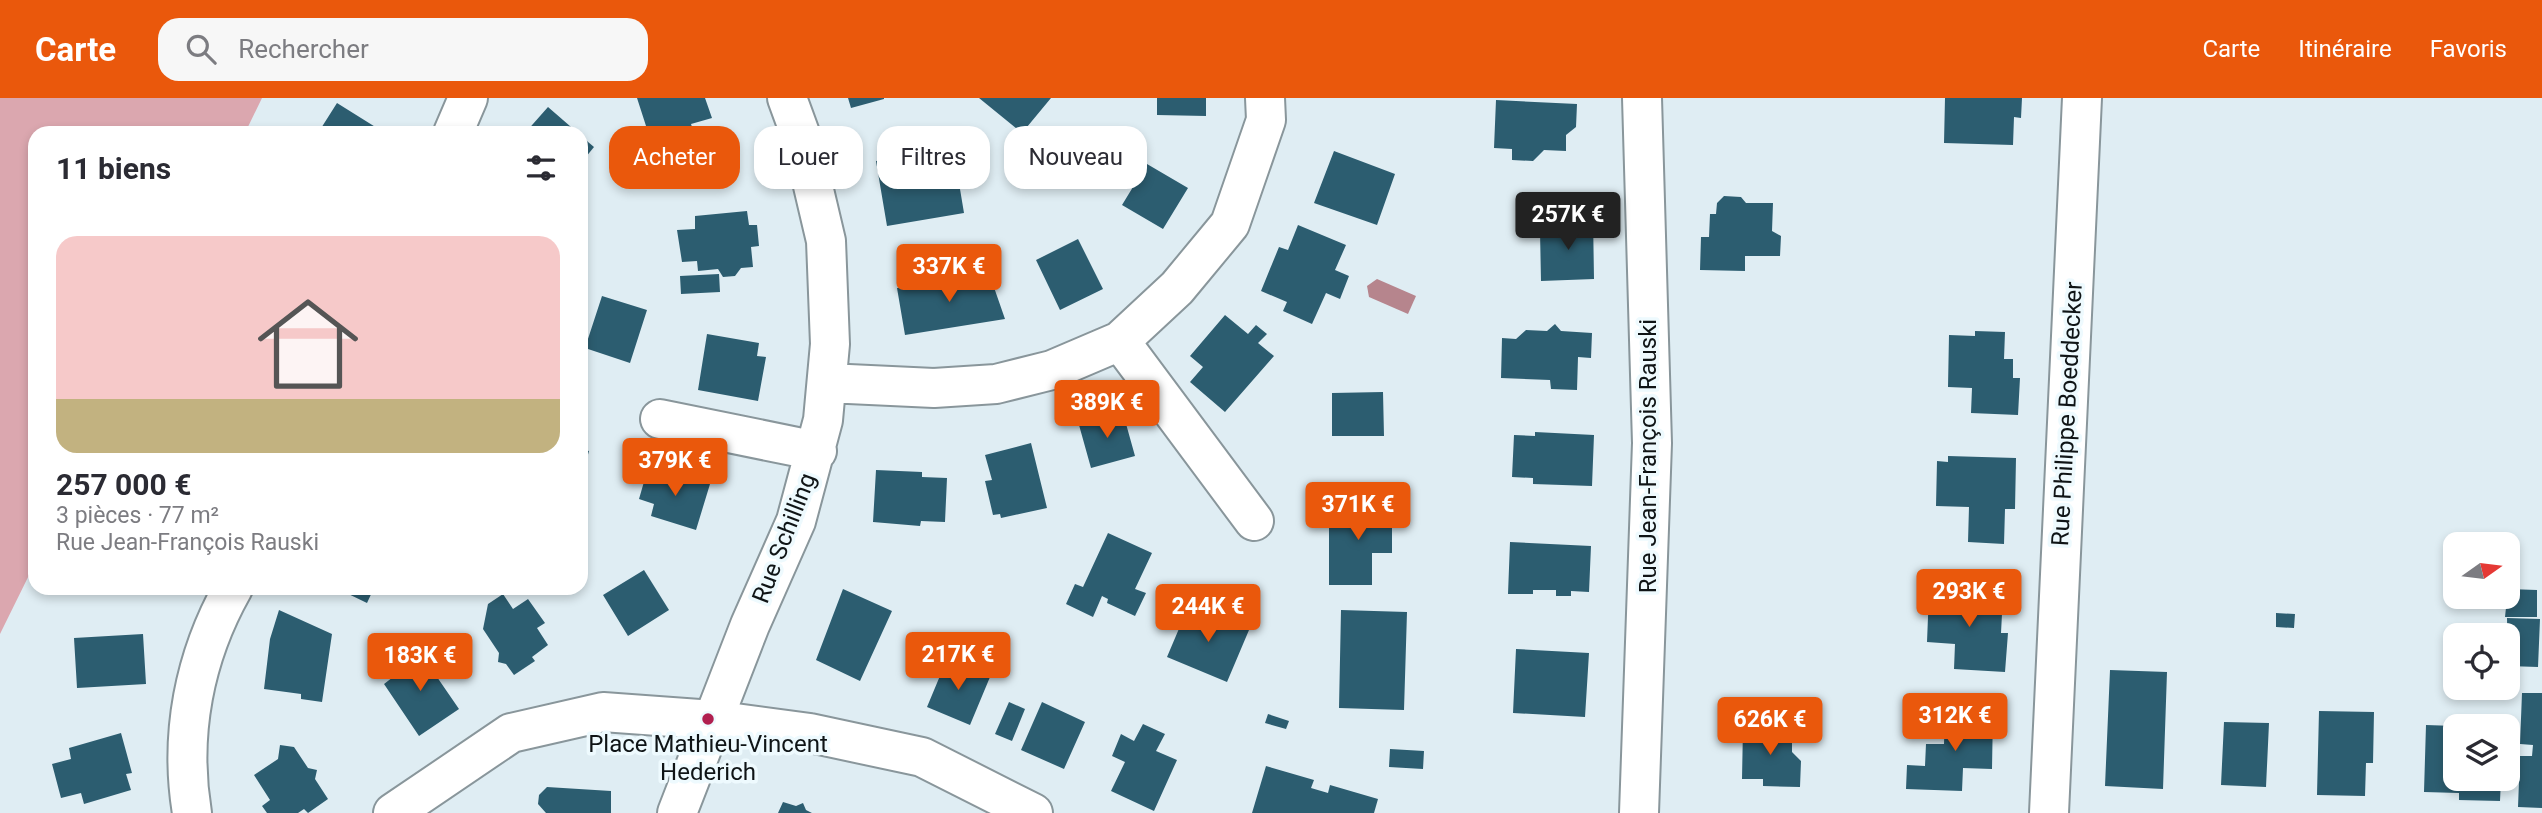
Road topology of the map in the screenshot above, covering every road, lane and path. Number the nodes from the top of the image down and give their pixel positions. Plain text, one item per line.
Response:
1 (468, 98) edge
2 (787, 98) edge
3 (1265, 98) edge
4 (1642, 98) edge
5 (2082, 98) edge
6 (456, 126) edge
7 (1120, 341) junction
8 (827, 383) junction
9 (660, 419) dead end
10 (817, 451) junction
11 (1254, 521) dead end
12 (229, 595) edge
13 (713, 720) junction
14 (678, 810) edge
15 (192, 813) edge
16 (393, 813) edge
17 (1033, 813) edge
18 (1639, 813) edge
19 (2049, 813) edge

1 - 6 street
2 - 8 street, Rue Schilling
3 - 7 street
4 - 18 street, Rue Jean-François Rauski
5 - 19 street, Rue Philippe Boeddecker
7 - 8 street
7 - 11 street
8 - 10 street, Rue Schilling
9 - 10 street, Rue Schilling
10 - 13 street, Rue Schilling
12 - 15 street
13 - 14 street, Rue Schilling
13 - 16 street
13 - 17 street

